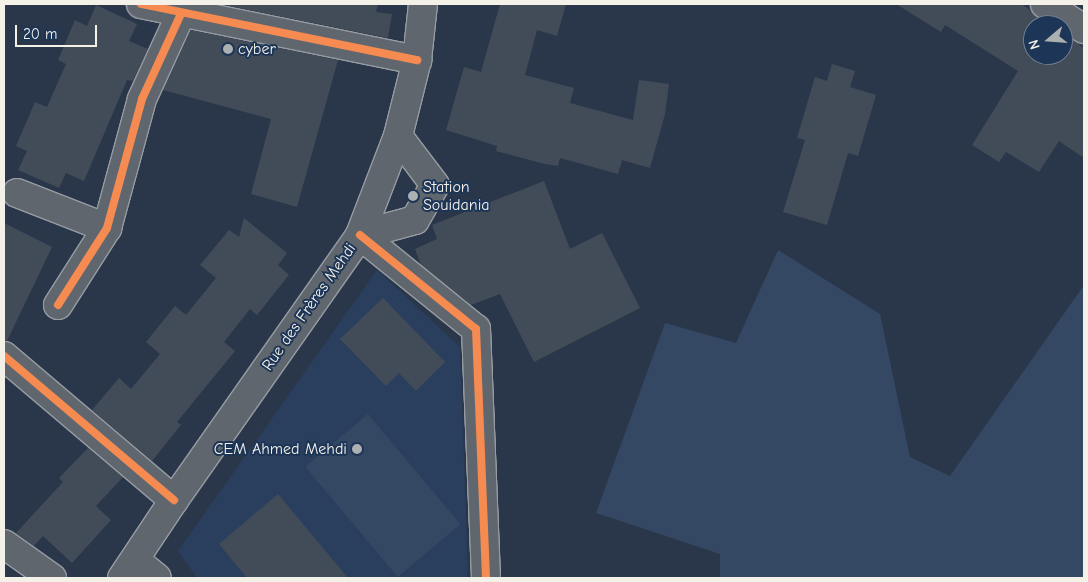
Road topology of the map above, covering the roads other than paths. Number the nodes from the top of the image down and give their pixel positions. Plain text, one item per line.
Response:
1 (141, 4) edge
2 (423, 4) edge
3 (1045, 4) edge
4 (181, 14) junction
5 (1084, 29) edge
6 (417, 60) junction
7 (398, 136) junction
8 (17, 192) dead end
9 (106, 228) junction
10 (360, 235) junction
11 (58, 305) dead end
12 (4, 356) edge
13 (174, 500) junction
14 (4, 544) edge
15 (129, 569) edge
16 (52, 578) edge
17 (157, 578) edge
18 (486, 578) edge

1 - 4 street
2 - 6 street, Rue des Frères Mehdi
3 - 5 street
4 - 6 street
4 - 9 street
6 - 7 street, Rue des Frères Mehdi
7 - 10 street, Rue des Frères Mehdi
7 - 10 street
8 - 9 street
9 - 11 street
10 - 13 street, Rue des Frères Mehdi
10 - 18 street
12 - 13 street
13 - 15 street, Rue des Frères Mehdi
14 - 16 street
15 - 17 street

